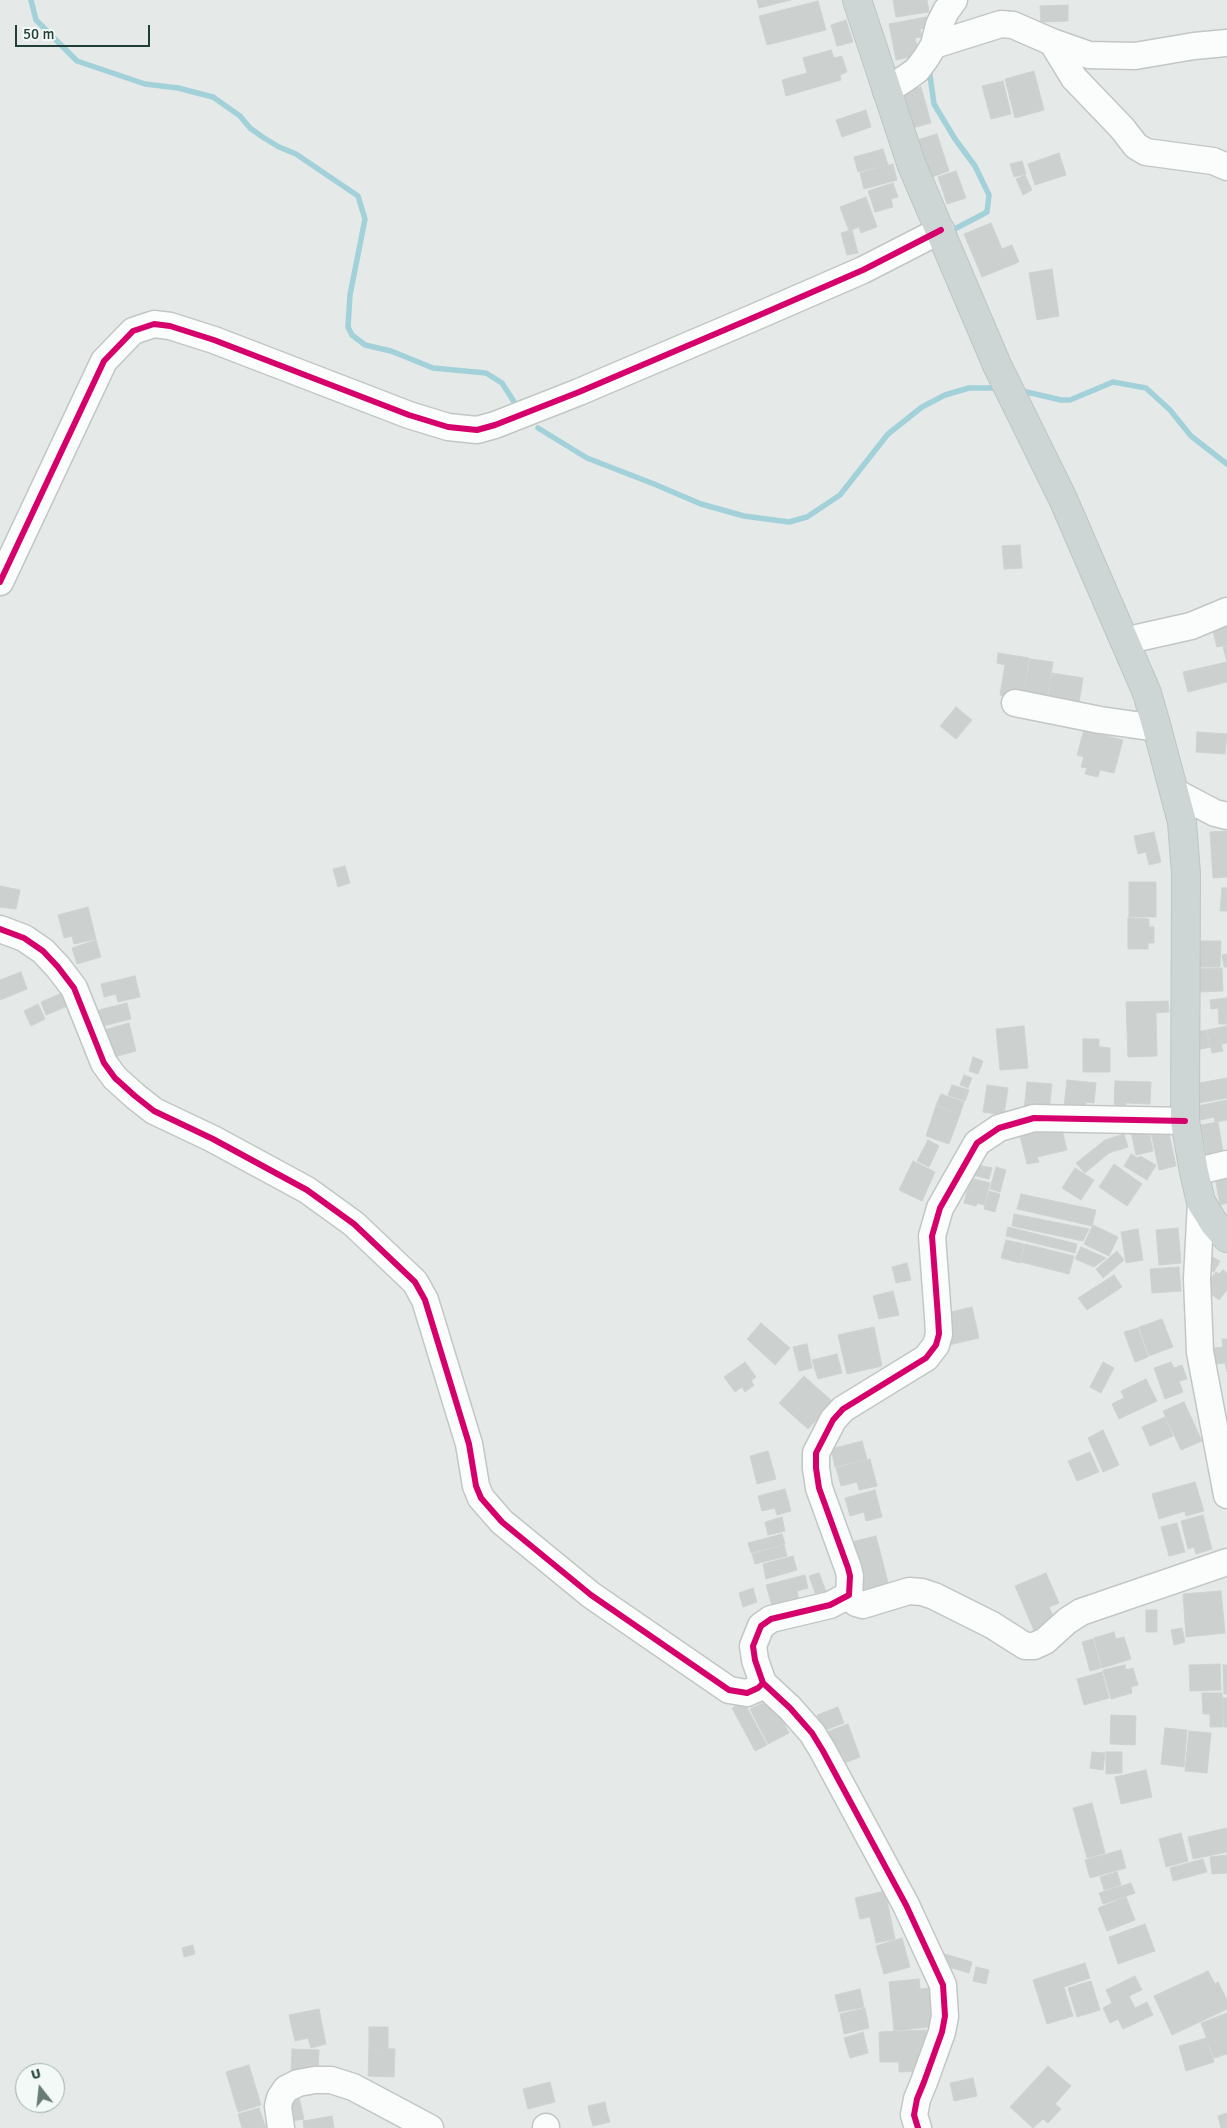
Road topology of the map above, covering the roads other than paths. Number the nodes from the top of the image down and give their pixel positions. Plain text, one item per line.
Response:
1 (857, 0) edge
2 (954, 0) edge
3 (1052, 42) junction
4 (1227, 43) edge
5 (934, 45) junction
6 (886, 91) junction
7 (1227, 167) edge
8 (941, 230) junction
9 (0, 582) edge
10 (1227, 611) edge
11 (1124, 641) junction
12 (1015, 703) dead end
13 (1157, 728) junction
14 (1175, 792) junction
15 (1227, 816) edge
16 (0, 929) edge
17 (1186, 1121) junction
18 (1227, 1164) edge
19 (1194, 1172) junction
20 (1201, 1202) junction
21 (1227, 1238) edge
22 (1227, 1495) edge
23 (1227, 1562) edge
24 (848, 1594) junction
25 (763, 1683) junction
26 (281, 2128) edge
27 (430, 2128) edge
28 (918, 2128) edge

1 - 6 main road
2 - 5 street
3 - 4 street
3 - 5 street
3 - 7 street
5 - 6 street
6 - 8 main road
8 - 9 street
8 - 11 main road
10 - 11 street
11 - 13 main road
12 - 13 street
13 - 14 main road
14 - 15 street
14 - 17 main road
16 - 25 street
17 - 19 main road
17 - 24 street
18 - 19 street
19 - 20 main road
20 - 21 main road
20 - 22 street
23 - 24 street
24 - 25 street
25 - 28 street
26 - 27 street

